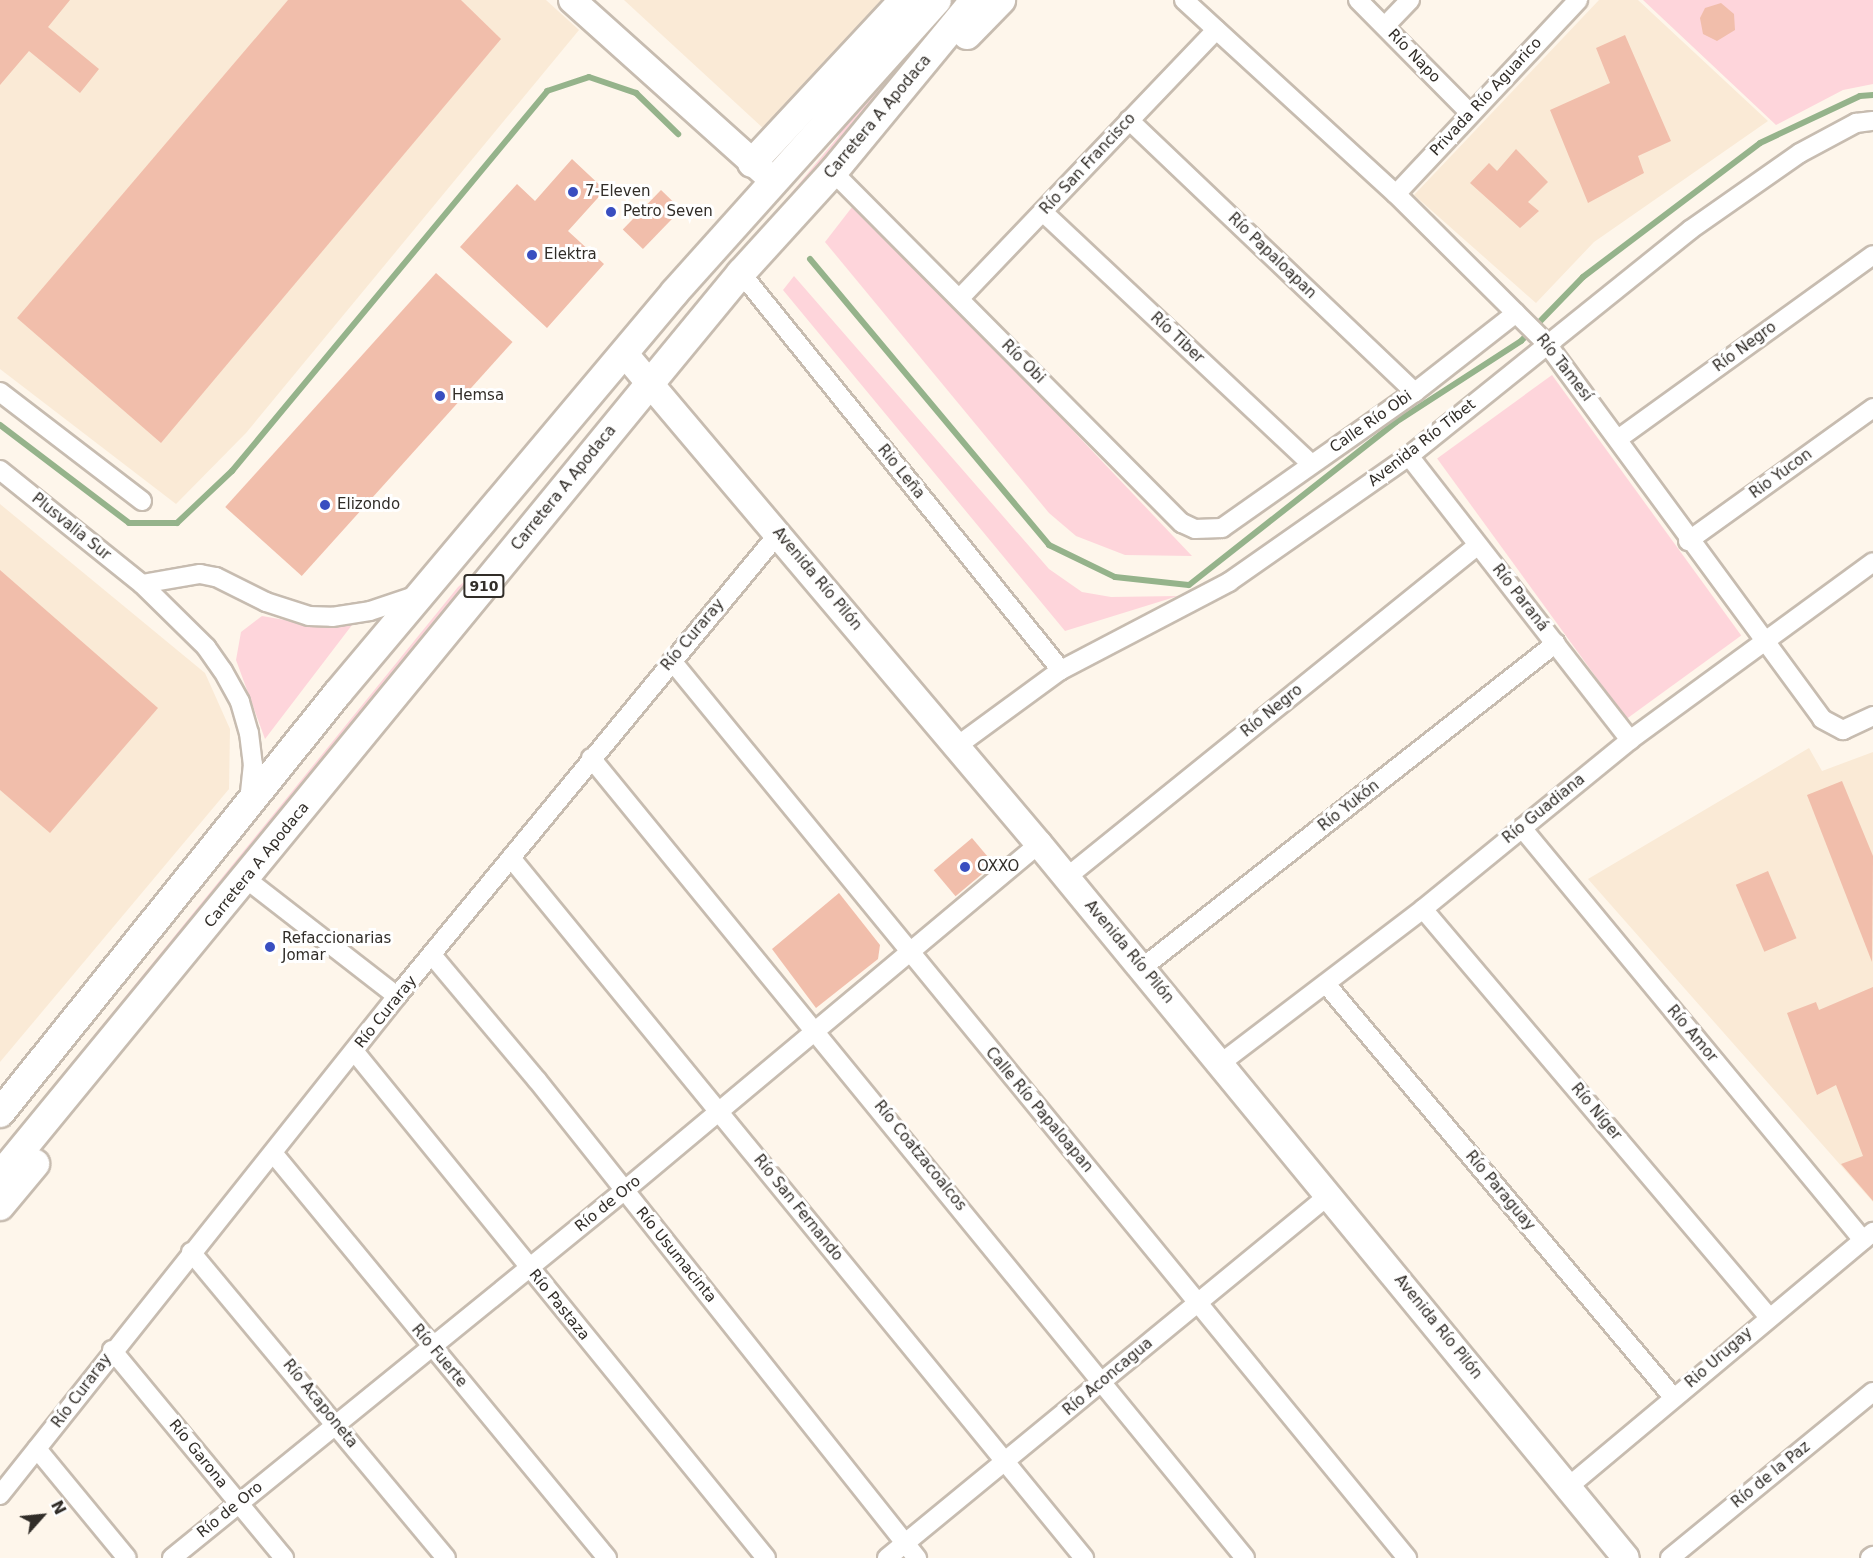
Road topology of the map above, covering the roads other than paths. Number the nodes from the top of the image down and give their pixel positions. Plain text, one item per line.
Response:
1 (572, 0) edge
2 (904, 0) edge
3 (937, 0) edge
4 (975, 0) edge
5 (1001, 0) edge
6 (1184, 0) edge
7 (1358, 0) edge
8 (1410, 0) edge
9 (1578, 0) edge
10 (1385, 26) junction
11 (1216, 30) junction
12 (901, 90) junction
13 (1470, 113) junction
14 (1129, 120) junction
15 (1873, 121) edge
16 (752, 163) junction
17 (833, 172) junction
18 (774, 182) junction
19 (1396, 194) junction
20 (1043, 212) junction
21 (1873, 255) edge
22 (741, 273) junction
23 (960, 298) junction
24 (1520, 316) junction
25 (1545, 341) junction
26 (624, 353) junction
27 (652, 381) junction
28 (0, 392) edge
29 (1415, 392) junction
30 (1873, 408) edge
31 (1618, 439) junction
32 (1409, 456) junction
33 (1311, 464) junction
34 (0, 470) edge
35 (142, 501) dead end
36 (1222, 528) joint
37 (778, 534) junction
38 (1688, 541) junction
39 (1478, 545) junction
40 (1873, 562) edge
41 (142, 584) junction
42 (428, 590) junction
43 (1762, 642) junction
44 (1556, 644) junction
45 (672, 661) junction
46 (1061, 670) junction
47 (1873, 716) edge
48 (1630, 740) junction
49 (957, 746) junction
50 (591, 758) junction
51 (249, 804) junction
52 (1522, 828) junction
53 (1039, 844) junction
54 (511, 858) junction
55 (1067, 877) junction
56 (253, 884) junction
57 (1423, 909) junction
58 (908, 953) junction
59 (432, 955) junction
60 (1142, 968) junction
61 (1326, 984) junction
62 (397, 996) junction
63 (816, 1029) junction
64 (354, 1051) junction
65 (1221, 1063) junction
66 (720, 1111) junction
67 (0, 1113) edge
68 (273, 1153) junction
69 (0, 1176) edge
70 (625, 1191) junction
71 (1329, 1195) junction
72 (0, 1206) edge
73 (1868, 1236) edge
74 (191, 1252) junction
75 (528, 1268) junction
76 (1198, 1303) junction
77 (1768, 1316) junction
78 (432, 1347) junction
79 (112, 1350) junction
80 (1102, 1382) junction
81 (1873, 1392) edge
82 (1673, 1397) junction
83 (337, 1424) junction
84 (37, 1449) junction
85 (1004, 1462) junction
86 (1568, 1487) junction
87 (0, 1495) edge
88 (238, 1503) junction
89 (904, 1543) junction
90 (1618, 1555) edge
91 (126, 1558) edge
92 (172, 1558) edge
93 (284, 1558) edge
94 (446, 1558) edge
95 (607, 1558) edge
96 (766, 1558) edge
97 (886, 1558) edge
98 (917, 1558) edge
99 (1084, 1558) edge
100 (1245, 1558) edge
101 (1407, 1558) edge
102 (1670, 1558) edge

1 - 16 main road
2 - 16 main road
3 - 18 main road, 910
4 - 12 main road, Carretera A Apodaca / 910
5 - 12 main road
6 - 11 street, Río Tamesí
7 - 10 street, Río Napo
8 - 10 street
9 - 13 street, Privada Río Aguarico
10 - 13 street, Río Napo
11 - 14 street, Río San Francisco
11 - 19 street, Río Tamesí
12 - 17 main road, Carretera A Apodaca / 910
13 - 19 street, Privada Río Aguarico
14 - 20 street, Río San Francisco
14 - 29 street, Río Papaloapan
15 - 25 street, Avenida Río Tíbet
16 - 18 main road
17 - 22 main road, Carretera A Apodaca / 910
17 - 23 street, Río Obi
18 - 26 main road, 910
19 - 24 street, Río Tamesí
20 - 23 street, Río San Francisco
20 - 33 street, Río Tiber
21 - 31 street, Río Negro
22 - 27 main road, Carretera A Apodaca / 910
22 - 46 street, Rio Leña
23 - 36 street, Río Obi
24 - 25 street, Río Tamesí
24 - 29 street, Calle Río Obi
25 - 31 street, Río Tamesí
25 - 32 street, Avenida Río Tíbet
26 - 27 main road, Avenida Río Pilón
26 - 42 main road, 910
27 - 37 main road, Avenida Río Pilón
27 - 56 main road, Carretera A Apodaca / 910
28 - 35 street
29 - 33 street, Calle Río Obi
30 - 38 street, Rio Yucon
31 - 38 street, Río Tamesí
32 - 39 street, Río Paraná
32 - 46 street, Avenida Río Tíbet
33 - 36 street, Calle Río Obi
34 - 41 street, Plusvalia Sur
37 - 45 street, Río Curaray
37 - 49 main road, Avenida Río Pilón
38 - 43 street, Río Tamesí
39 - 44 street, Río Paraná
39 - 55 street, Río Negro
40 - 43 street, Río Guadiana
41 - 42 street
41 - 51 street, Plusvalia Sur
42 - 51 main road, 910
43 - 47 street, Río Tamesí
43 - 48 street, Río Guadiana
44 - 48 street, Río Paraná
44 - 60 street, Río Yukón
45 - 50 street, Río Curaray
45 - 58 street, Calle Río Papaloapan
46 - 49 street, Avenida Río Tíbet
48 - 52 street, Río Guadiana
49 - 53 main road, Avenida Río Pilón
50 - 54 street, Río Curaray
50 - 63 street, Río Coatzacoalcos
51 - 67 main road, 910
52 - 57 street, Río Guadiana
52 - 73 street, Río Amor
53 - 55 main road, Avenida Río Pilón
53 - 58 street, Río de Oro
54 - 59 street, Río Curaray
54 - 66 street, Río San Fernando
55 - 60 main road, Avenida Río Pilón
56 - 62 street
56 - 69 main road, Carretera A Apodaca / 910
56 - 72 main road
57 - 61 street, Río Guadiana
57 - 77 street, Río Níger
58 - 63 street, Río de Oro
58 - 76 street, Calle Río Papaloapan
59 - 62 street, Río Curaray
59 - 70 street, Río Usumacinta
60 - 65 main road, Avenida Río Pilón
61 - 65 street, Río Guadiana
61 - 82 street, Río Paraguay
62 - 64 street, Río Curaray
63 - 66 street, Río de Oro
63 - 80 street, Río Coatzacoalcos
64 - 68 street, Río Curaray
64 - 75 street, Río Pastaza
65 - 71 main road, Avenida Río Pilón
66 - 70 street, Río de Oro
66 - 85 street, Río San Fernando
68 - 74 street, Río Curaray
68 - 78 street, Río Fuerte
70 - 75 street, Río de Oro
70 - 89 street, Río Usumacinta
71 - 76 street, Río Aconcagua
71 - 86 main road, Avenida Río Pilón
73 - 77 street, Rio Urugay
74 - 79 street, Río Curaray
74 - 83 street, Río Acaponeta
75 - 78 street, Río de Oro
75 - 96 street, Río Pastaza
76 - 80 street, Río Aconcagua
76 - 101 street, Calle Río Papaloapan
77 - 82 street, Rio Urugay
78 - 83 street, Río de Oro
78 - 95 street, Río Fuerte
79 - 84 street, Río Curaray
79 - 88 street, Río Garona
80 - 85 street, Río Aconcagua
80 - 100 street, Río Coatzacoalcos
81 - 102 street, Río de la Paz
82 - 86 street, Rio Urugay
83 - 88 street, Río de Oro
83 - 94 street, Río Acaponeta
84 - 87 street, Río Curaray
84 - 91 street
85 - 89 street, Río Aconcagua
85 - 99 street, Río San Fernando
86 - 90 main road, Avenida Río Pilón
88 - 92 street, Río de Oro
88 - 93 street, Río Garona
89 - 97 street, Río Aconcagua
89 - 98 street, Río Usumacinta

